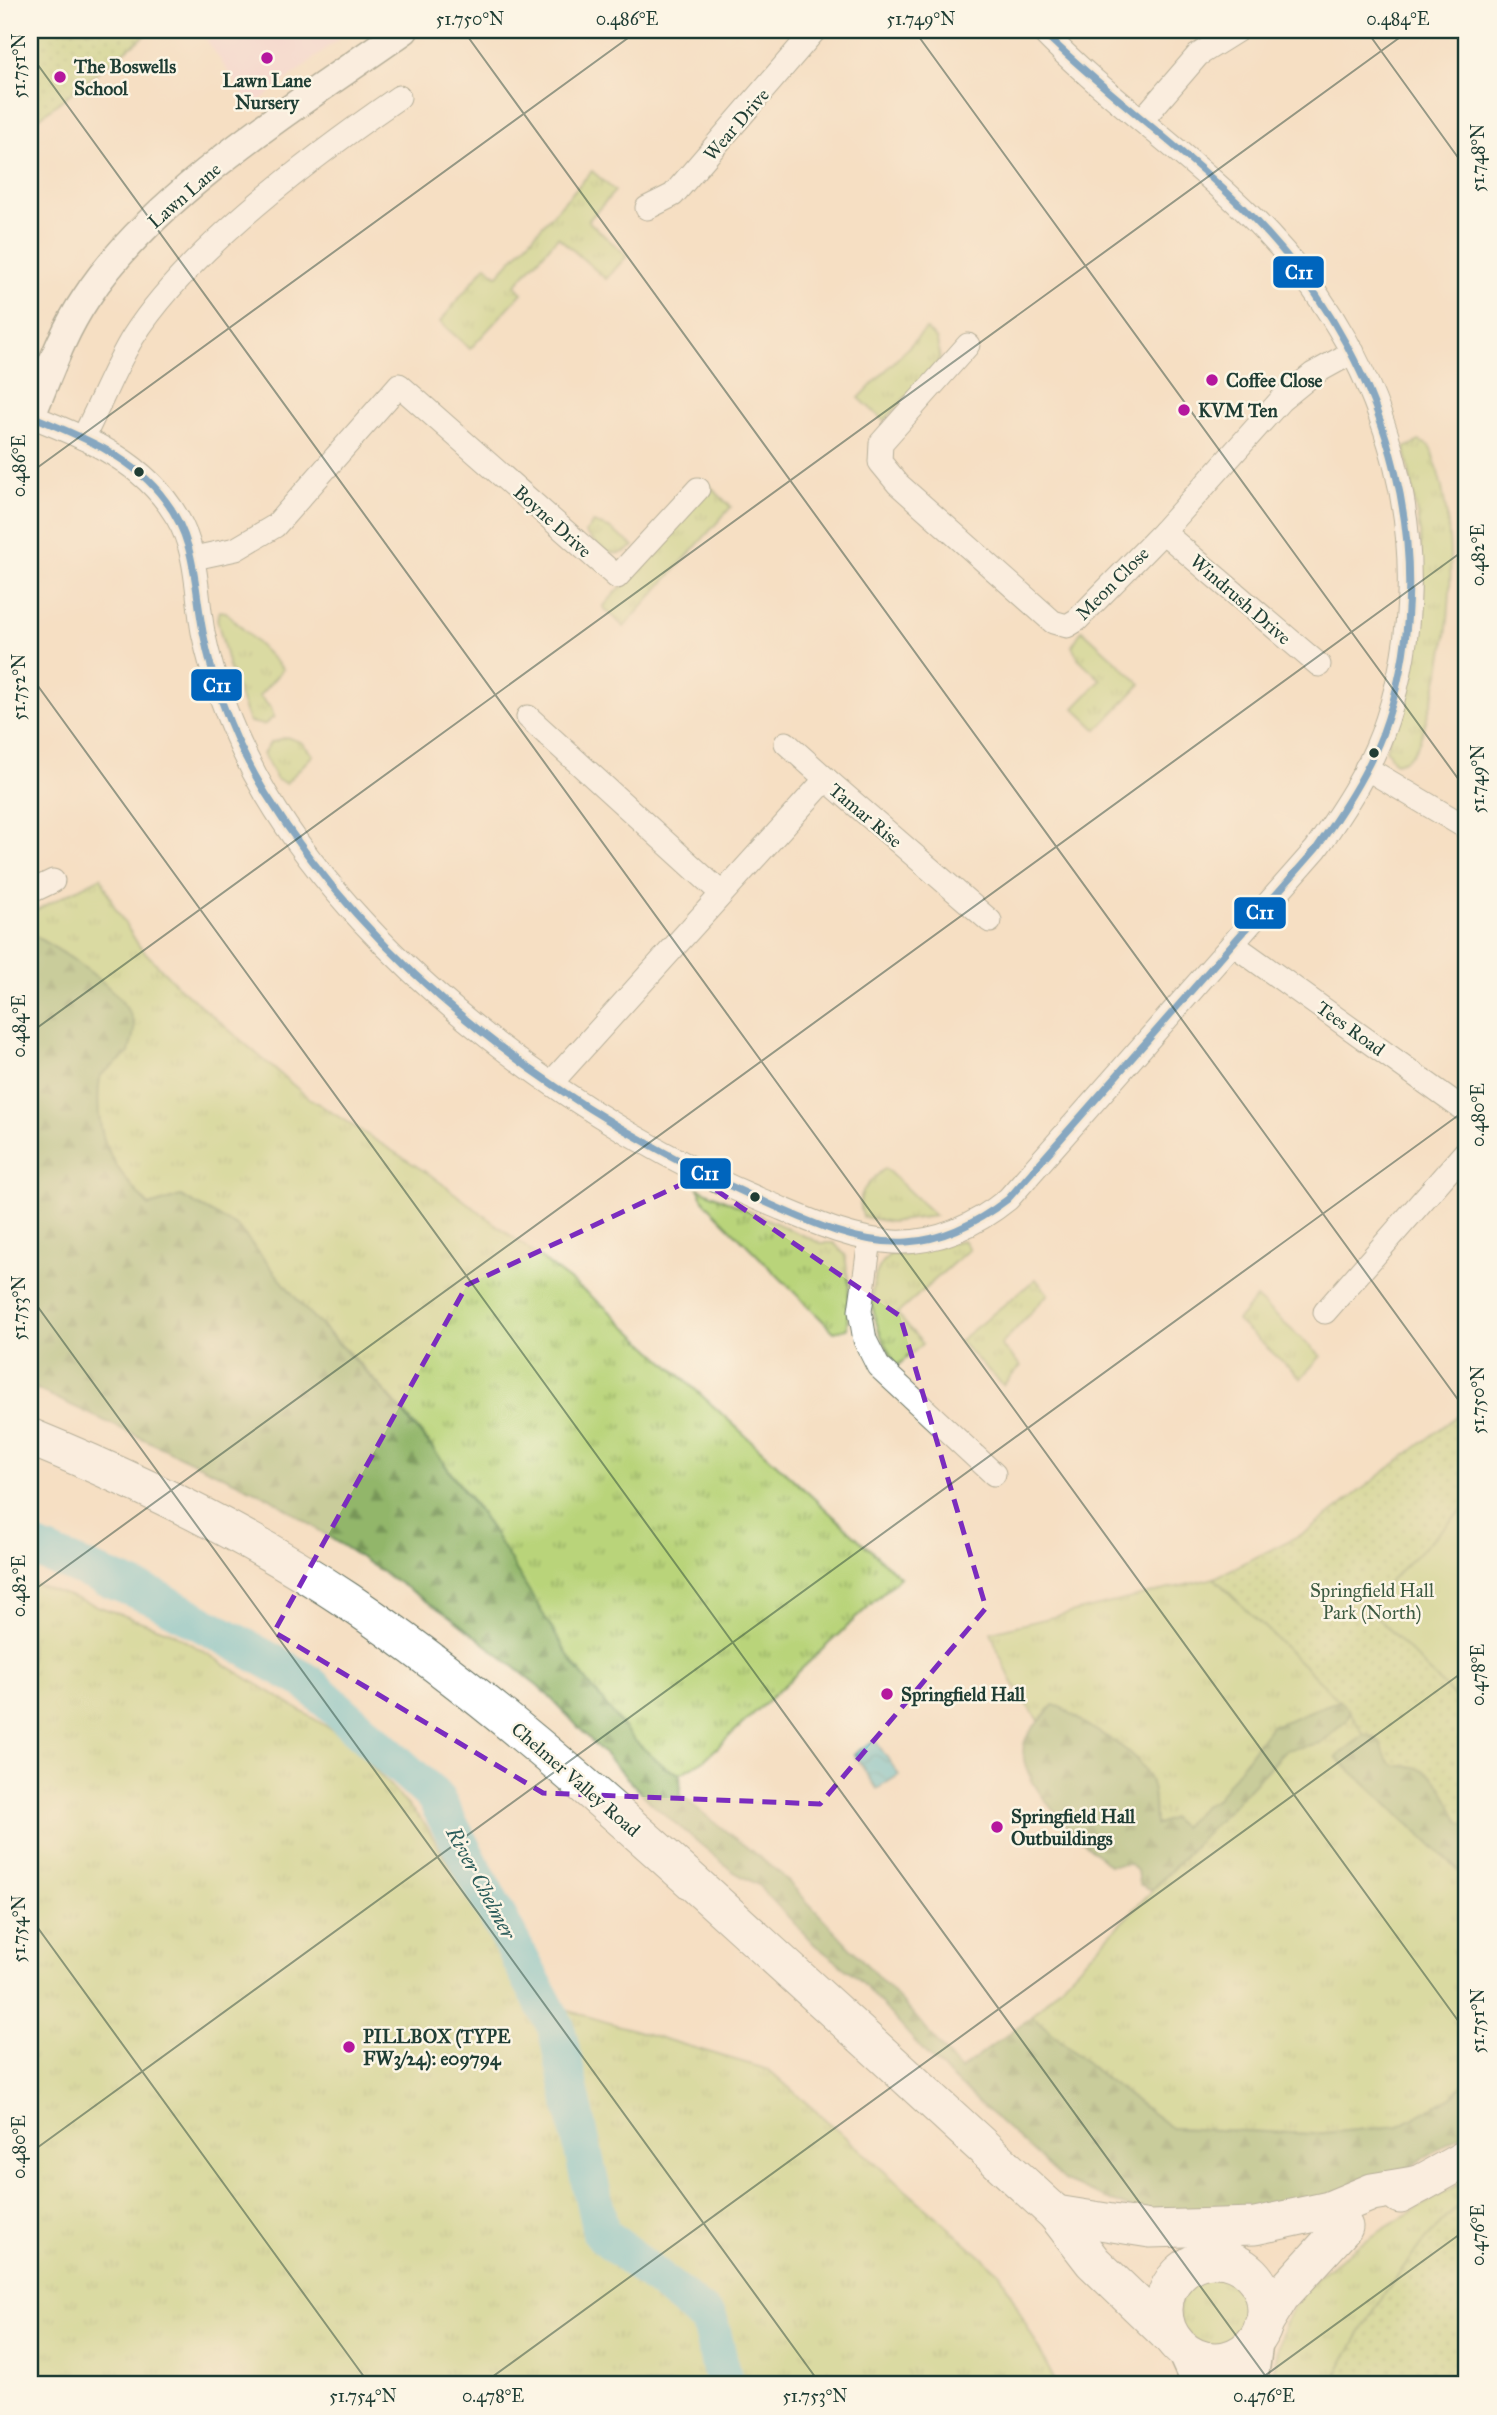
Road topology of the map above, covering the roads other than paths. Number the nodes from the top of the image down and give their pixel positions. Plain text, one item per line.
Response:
1 (404, 30) edge
2 (815, 30) edge
3 (1041, 30) edge
4 (1238, 30) edge
5 (399, 97) dead end
6 (1142, 120) junction
7 (648, 208) dead end
8 (968, 345) dead end
9 (1353, 352) junction
10 (30, 417) edge
11 (83, 438) junction
12 (698, 489) dead end
13 (1163, 532) junction
14 (194, 558) junction
15 (1318, 666) dead end
16 (528, 717) dead end
17 (786, 743) dead end
18 (1366, 768) junction
19 (827, 779) junction
20 (1467, 828) edge
21 (53, 881) dead end
22 (30, 892) edge
23 (722, 893) junction
24 (990, 921) dead end
25 (1234, 945) junction
26 (552, 1082) junction
27 (1467, 1112) edge
28 (1467, 1150) edge
29 (870, 1240) junction
30 (1325, 1312) dead end
31 (30, 1437) edge
32 (994, 1474) dead end
33 (1467, 2158) edge
34 (1420, 2184) junction
35 (1056, 2214) junction
36 (1344, 2227) junction
37 (1209, 2261) junction
38 (1262, 2328) junction
39 (1176, 2342) junction
40 (1196, 2385) edge
41 (1253, 2385) edge

1 - 10 street, Lawn Lane
2 - 7 street, Wear Drive
3 - 6 street
4 - 6 street
5 - 11 street
6 - 9 street
8 - 13 street, Meon Close
9 - 13 street, Meon Close
9 - 18 street
10 - 11 street
11 - 14 street
12 - 14 street, Boyne Drive
13 - 15 street, Windrush Drive
14 - 26 street
16 - 23 street
17 - 19 street
18 - 20 street
18 - 25 street
19 - 23 street, Tamar Rise
19 - 24 street, Tamar Rise
21 - 22 street
23 - 26 street, Tamar Rise
25 - 27 street, Tees Road
25 - 29 street
26 - 29 street
28 - 30 street
29 - 32 street
31 - 35 main road, Chelmer Valley Road
33 - 34 main road
34 - 35 main road
34 - 36 main road
35 - 37 main road, Chelmer Valley Road
35 - 39 main road, Chelmer Valley Road
36 - 37 main road
36 - 38 main road
37 - 38 main road
37 - 39 main road
38 - 39 main road
38 - 41 street
39 - 40 street

